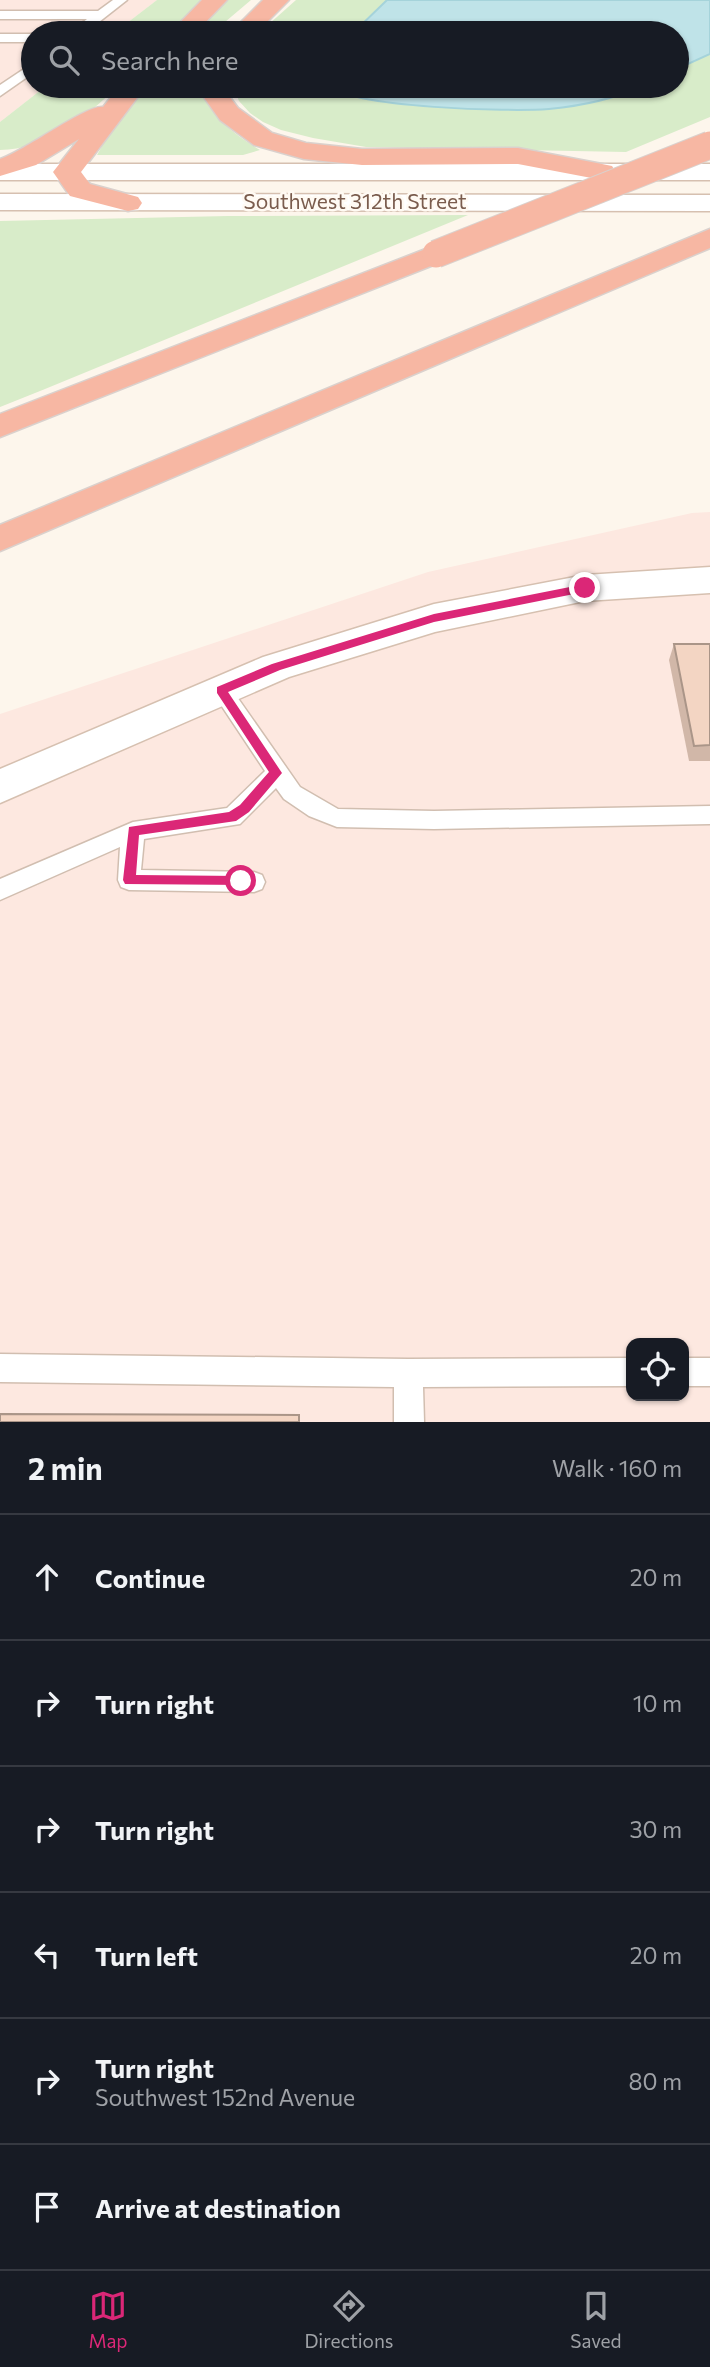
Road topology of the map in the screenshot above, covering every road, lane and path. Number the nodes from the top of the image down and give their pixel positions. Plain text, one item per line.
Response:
1 (121, 0) edge
2 (215, 0) edge
3 (277, 0) edge
4 (0, 15) edge
5 (100, 15) junction
6 (92, 21) edge
7 (194, 21) edge
8 (255, 21) edge
9 (0, 38) edge
10 (21, 38) edge
11 (21, 76) edge
12 (0, 92) edge
13 (118, 98) edge
14 (122, 98) edge
15 (217, 98) edge
16 (710, 145) edge
17 (0, 170) edge
18 (67, 172) junction
19 (602, 172) junction
20 (710, 172) edge
21 (0, 202) edge
22 (128, 202) junction
23 (710, 203) edge
24 (710, 238) edge
25 (0, 426) edge
26 (0, 540) edge
27 (710, 580) edge
28 (221, 690) junction
29 (276, 773) junction
30 (0, 788) edge
31 (710, 815) edge
32 (133, 831) junction
33 (254, 882) dead end
34 (0, 890) edge
35 (0, 1368) edge
36 (626, 1372) edge
37 (689, 1372) edge
38 (710, 1372) edge
39 (408, 1373) junction
40 (409, 1422) edge

1 - 5 lane
2 - 7 highway
3 - 8 highway
4 - 5 lane
5 - 6 lane
9 - 10 lane
11 - 12 lane
13 - 17 highway
14 - 18 highway
15 - 19 highway
16 - 25 highway, bridge
17 - 18 main road, Southwest 312th Street
18 - 19 main road, Southwest 312th Street
18 - 22 highway
19 - 20 main road, Southwest 312th Street
21 - 22 main road, Southwest 312th Street
22 - 23 main road, Southwest 312th Street
24 - 26 highway
27 - 28 main road
28 - 29 lane
28 - 30 main road
29 - 31 lane
29 - 32 lane
32 - 33 lane
32 - 34 lane
35 - 39 lane
36 - 39 lane
37 - 38 lane
39 - 40 lane

